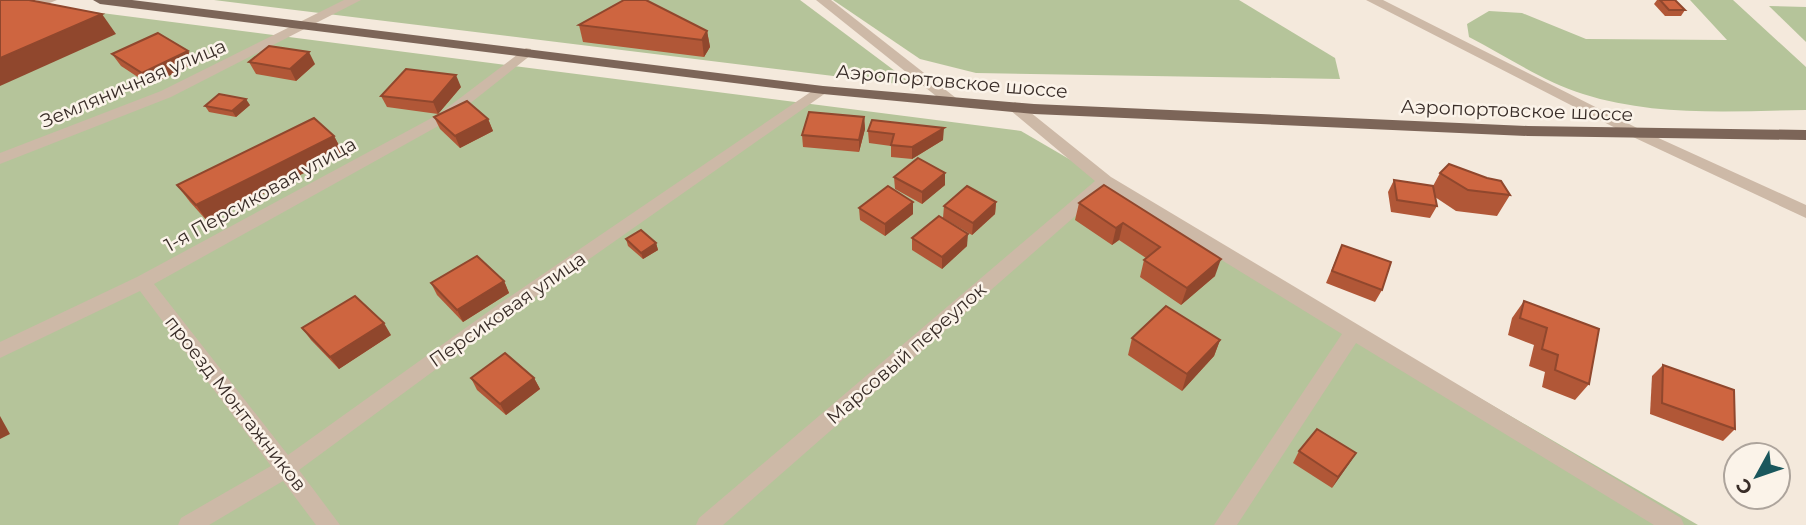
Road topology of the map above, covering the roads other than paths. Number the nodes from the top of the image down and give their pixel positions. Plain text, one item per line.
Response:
1 (50, 0) edge
2 (100, 0) edge
3 (354, 0) edge
4 (823, 0) edge
5 (1373, 0) edge
6 (0, 19) edge
7 (307, 24) junction
8 (526, 52) junction
9 (823, 90) junction
10 (951, 101) junction
11 (1015, 107) junction
12 (1638, 134) junction
13 (1806, 135) edge
14 (0, 159) edge
15 (1105, 181) junction
16 (1806, 212) edge
17 (143, 282) junction
18 (1354, 331) junction
19 (0, 350) edge
20 (286, 468) junction
21 (189, 525) edge
22 (329, 525) edge
23 (707, 525) edge
24 (1225, 525) edge
25 (1673, 525) edge

1 - 6 street
2 - 7 main road, Аэропортовское шоссе
3 - 7 street, Земляничная улица
4 - 10 street
5 - 12 street
7 - 8 main road, Аэропортовское шоссе
7 - 14 street, Земляничная улица
8 - 9 main road, Аэропортовское шоссе
8 - 17 street, 1-я Персиковая улица
9 - 10 main road, Аэропортовское шоссе
9 - 20 street, Персиковая улица
10 - 11 main road, Аэропортовское шоссе
11 - 12 main road, Аэропортовское шоссе
11 - 15 street
12 - 13 main road, Аэропортовское шоссе
12 - 16 street
15 - 18 street
15 - 23 street, Марсовый переулок
17 - 19 street, 1-я Персиковая улица
17 - 20 street, проезд Монтажников
18 - 24 street
18 - 25 street
20 - 21 street, Персиковая улица
20 - 22 street, проезд Монтажников

